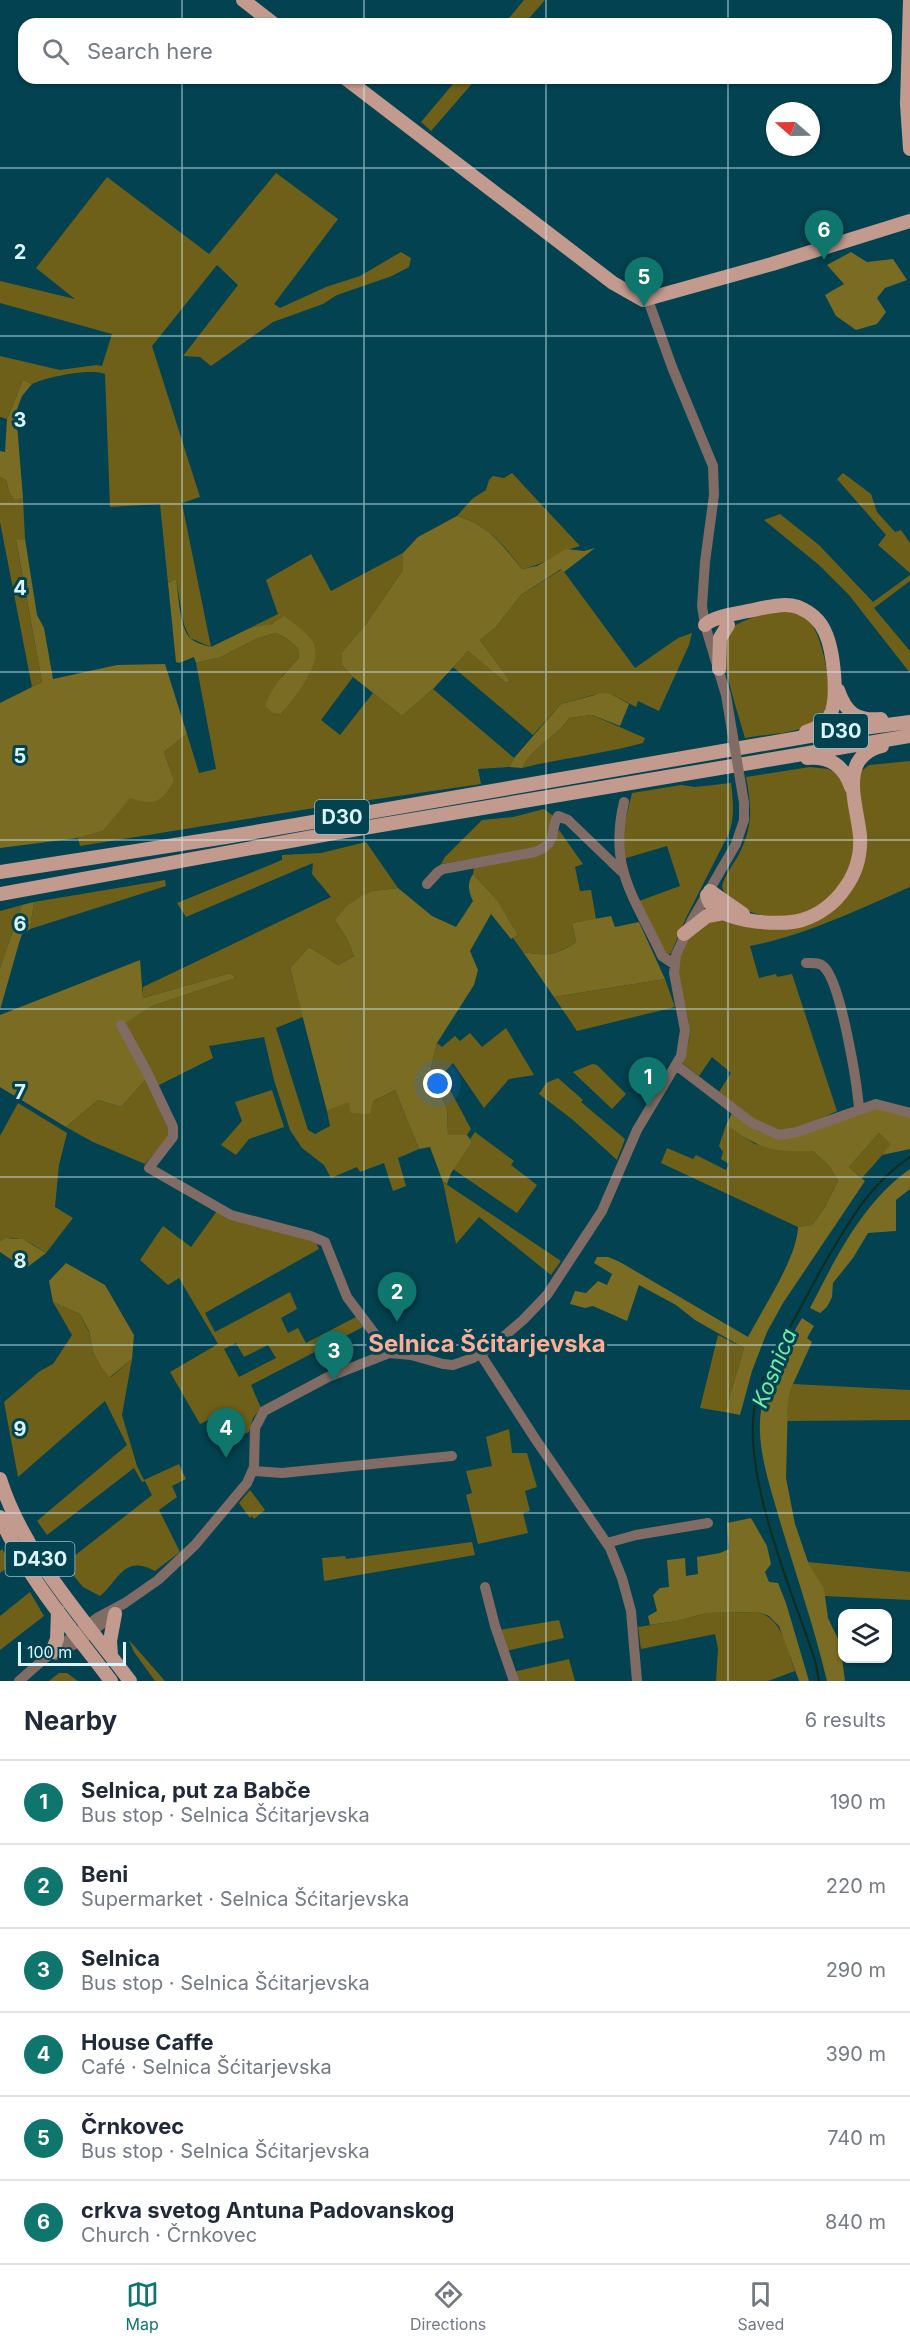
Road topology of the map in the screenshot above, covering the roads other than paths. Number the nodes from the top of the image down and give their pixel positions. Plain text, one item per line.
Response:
1 (243, 0) edge
2 (910, 0) edge
3 (266, 18) edge
4 (353, 84) edge
5 (910, 149) edge
6 (910, 212) edge
7 (904, 223) edge
8 (648, 300) junction
9 (761, 609) junction
10 (705, 625) junction
11 (728, 626) junction
12 (719, 669) junction
13 (834, 680) junction
14 (910, 721) edge
15 (910, 736) edge
16 (773, 744) junction
17 (781, 757) junction
18 (853, 792) junction
19 (624, 802) dead end
20 (0, 872) edge
21 (622, 872) junction
22 (427, 884) dead end
23 (708, 893) junction
24 (0, 894) edge
25 (724, 913) junction
26 (749, 919) junction
27 (684, 934) junction
28 (806, 963) dead end
29 (674, 964) junction
30 (121, 1025) dead end
31 (676, 1065) junction
32 (859, 1108) junction
33 (910, 1113) edge
34 (389, 1353) junction
35 (481, 1354) junction
36 (452, 1455) dead end
37 (253, 1471) junction
38 (0, 1479) edge
39 (0, 1517) edge
40 (708, 1523) dead end
41 (607, 1543) junction
42 (485, 1587) dead end
43 (125, 1603) junction
44 (58, 1611) junction
45 (115, 1614) junction
46 (90, 1628) junction
47 (78, 1637) junction
48 (52, 1652) junction
49 (112, 1657) junction
50 (38, 1665) junction
51 (19, 1681) edge
52 (111, 1681) edge
53 (130, 1681) edge
54 (514, 1681) edge
55 (637, 1681) edge

1 - 3 main road
2 - 5 main road
4 - 8 main road
6 - 7 main road
7 - 8 main road
8 - 10 street
9 - 10 main road
9 - 11 main road
9 - 13 main road
10 - 11 main road
10 - 12 street
11 - 12 main road
12 - 23 street, bridge
13 - 14 main road
13 - 16 main road
14 - 16 main road, D30
15 - 17 main road, D30
15 - 18 main road
16 - 20 main road, D30
17 - 18 main road
17 - 24 main road, D30
18 - 26 main road
19 - 21 street
21 - 22 street
21 - 29 street
23 - 25 main road
23 - 26 main road
23 - 27 street
25 - 26 main road
25 - 27 main road
27 - 29 street
28 - 32 street
29 - 31 street
30 - 34 street
31 - 32 street
31 - 35 street
32 - 33 street
34 - 35 street
34 - 37 street
35 - 41 street
36 - 37 street
37 - 43 street
38 - 46 main road, D430
39 - 44 main road, D430
40 - 41 street
41 - 55 street
42 - 54 street
43 - 45 street
43 - 46 street
44 - 47 main road, D430
44 - 48 main road
45 - 46 street
45 - 49 main road
46 - 47 street
46 - 49 main road, D430
47 - 48 street
47 - 50 street
47 - 52 main road, D430
48 - 50 street
49 - 53 main road, D430
50 - 51 street

